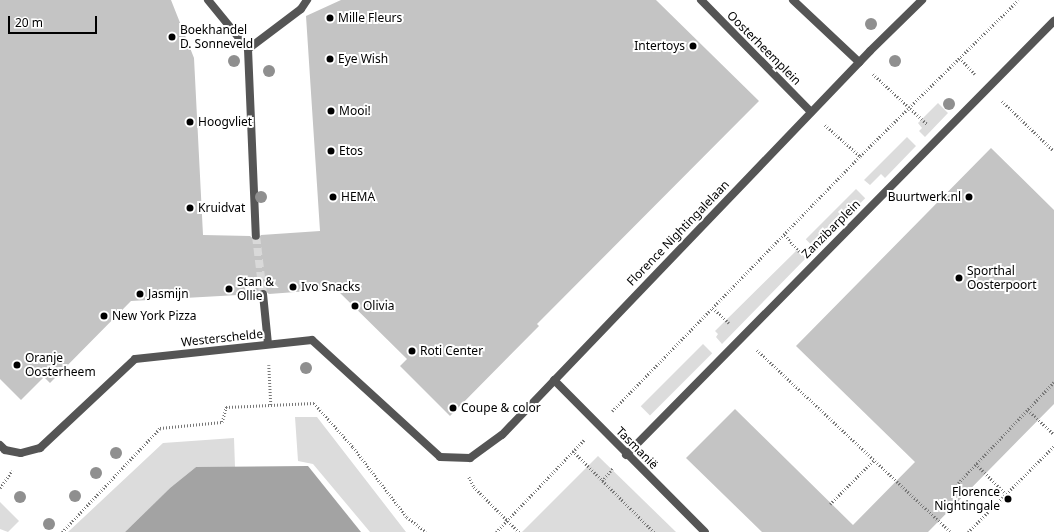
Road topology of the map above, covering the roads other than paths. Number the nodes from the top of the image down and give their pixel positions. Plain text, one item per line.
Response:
1 (208, 0) edge
2 (307, 0) edge
3 (700, 0) edge
4 (793, 0) edge
5 (922, 0) edge
6 (1054, 21) edge
7 (248, 49) junction
8 (859, 62) junction
9 (811, 112) junction
10 (256, 236) tunnel mouth
11 (263, 294) tunnel mouth
12 (268, 344) junction
13 (554, 380) junction
14 (0, 445) edge
15 (626, 455) junction
16 (440, 457) joint
17 (705, 532) edge

1 - 7 street
2 - 7 street
3 - 9 street, Oosterheemplein
4 - 8 street
5 - 8 street, Florence Nightingalelaan
6 - 15 street, Zanzibarplein
7 - 10 street
8 - 9 street, Florence Nightingalelaan
9 - 13 street, Florence Nightingalelaan
11 - 12 street
12 - 14 street, Westerschelde
12 - 16 street, Westerschelde
13 - 15 street, Tasmanië
13 - 16 street, Florence Nightingalelaan
15 - 17 street, Tasmanië

